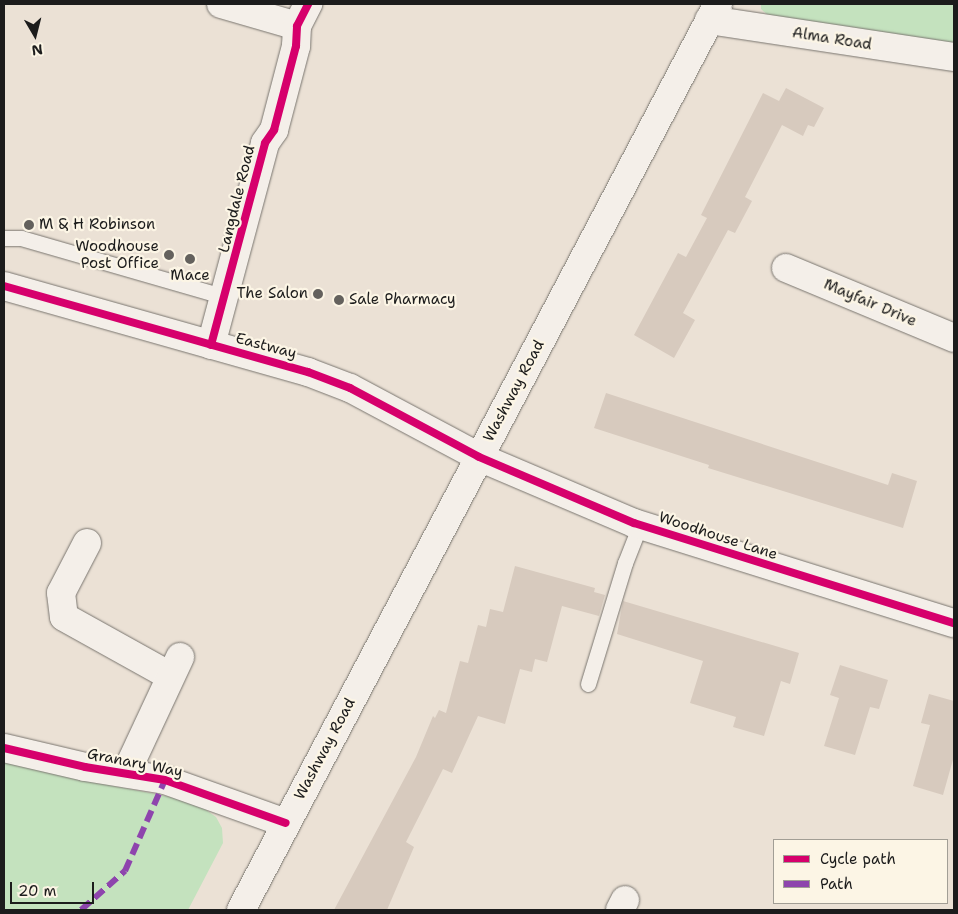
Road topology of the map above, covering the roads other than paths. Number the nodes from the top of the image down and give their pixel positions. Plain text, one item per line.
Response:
1 (221, 4) edge
2 (713, 12) edge
3 (302, 15) edge
4 (954, 57) edge
5 (4, 238) edge
6 (786, 268) dead end
7 (4, 286) edge
8 (225, 297) junction
9 (954, 338) edge
10 (211, 345) junction
11 (479, 457) junction
12 (640, 525) junction
13 (87, 543) dead end
14 (954, 624) edge
15 (588, 684) dead end
16 (4, 748) edge
17 (126, 773) junction
18 (286, 824) junction
19 (241, 910) edge

1 - 3 main road
2 - 4 main road, Alma Road
2 - 11 main road, Washway Road
3 - 8 main road, Langdale Road
5 - 8 lane
6 - 9 main road, Mayfair Drive
7 - 10 main road, Eastway
8 - 10 main road, Langdale Road
10 - 11 main road, Eastway
11 - 12 main road, Woodhouse Lane
11 - 18 main road, Washway Road
12 - 14 main road, Woodhouse Lane
12 - 15 lane
13 - 17 main road, Granary Way
16 - 17 main road, Granary Way
17 - 18 main road, Granary Way
18 - 19 main road, Washway Road

